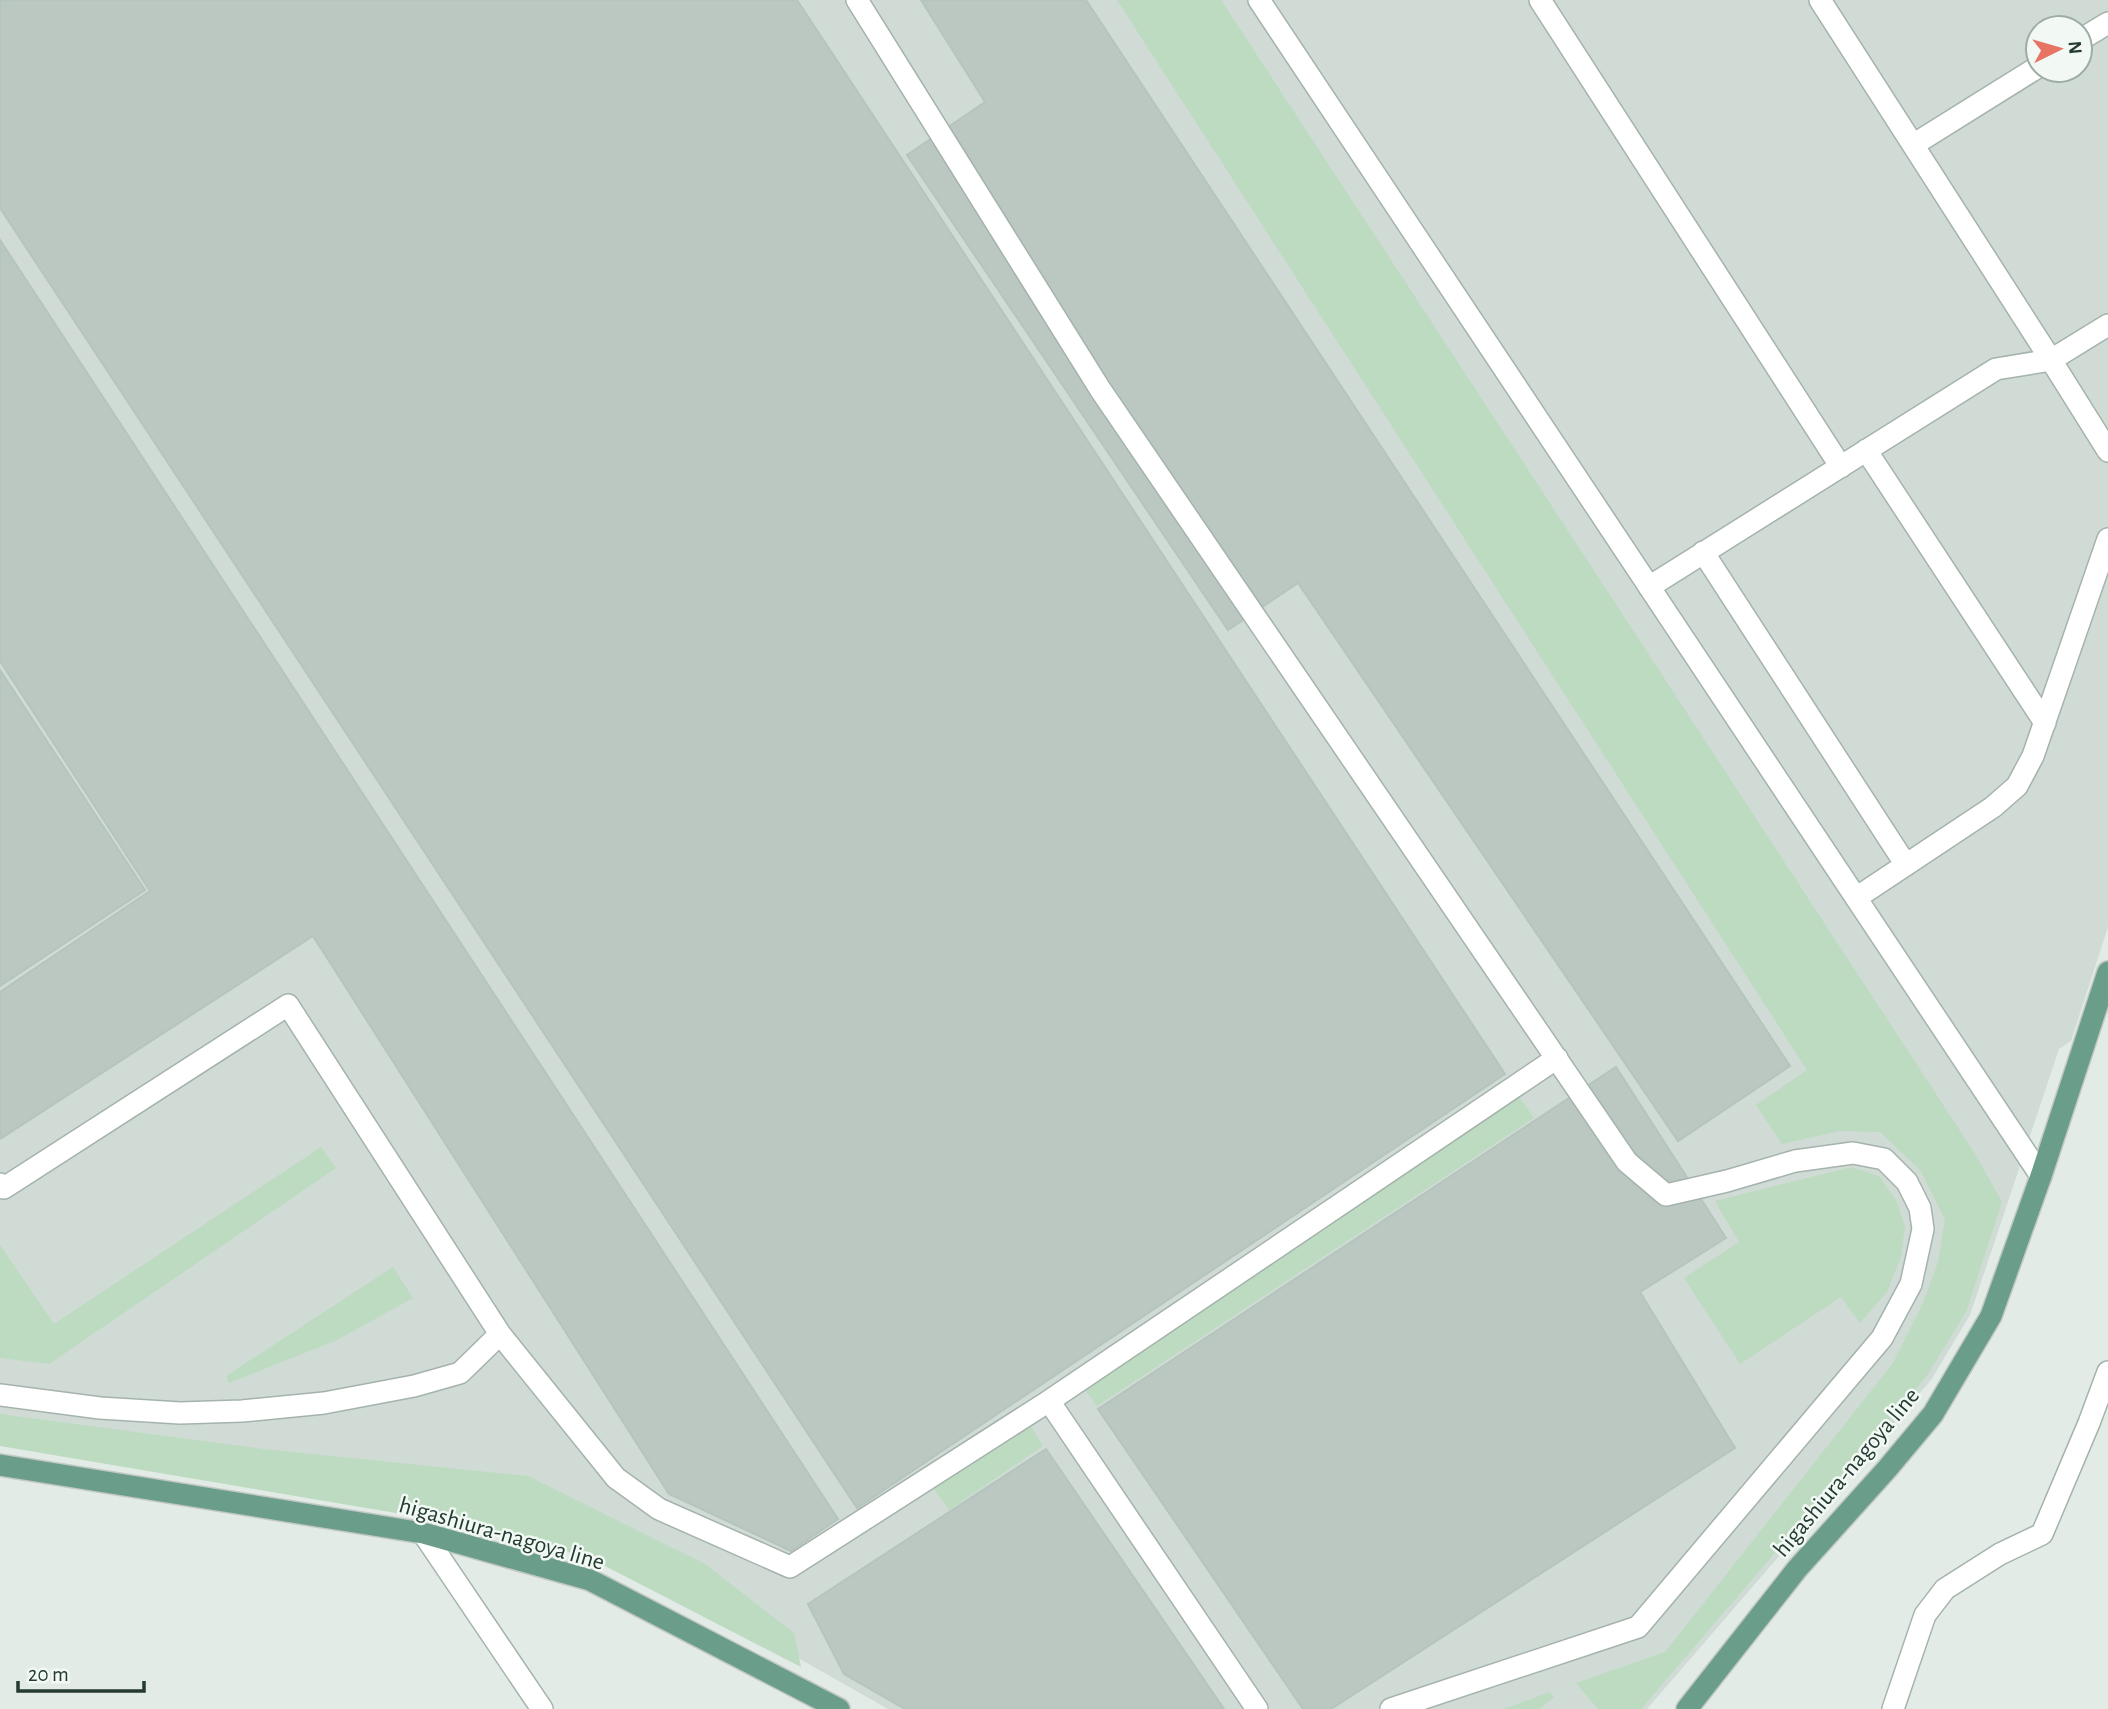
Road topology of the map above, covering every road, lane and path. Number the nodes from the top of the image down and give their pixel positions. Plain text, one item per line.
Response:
1 (858, 0) edge
2 (1259, 0) edge
3 (1540, 0) edge
4 (1820, 0) edge
5 (2024, 76) edge
6 (1913, 145) junction
7 (2108, 325) edge
8 (2051, 360) junction
9 (1866, 450) junction
10 (2108, 451) edge
11 (1840, 467) junction
12 (2108, 539) edge
13 (1703, 552) junction
14 (1649, 587) junction
15 (2045, 723) junction
16 (1906, 865) junction
17 (1856, 898) junction
18 (2108, 972) edge
19 (1557, 1058) junction
20 (2041, 1176) junction
21 (0, 1184) edge
22 (500, 1334) junction
23 (2108, 1372) edge
24 (0, 1395) edge
25 (1049, 1401) junction
26 (0, 1465) edge
27 (423, 1533) junction
28 (542, 1709) edge
29 (839, 1709) edge
30 (1257, 1709) edge
31 (1391, 1709) edge
32 (1686, 1709) edge
33 (1893, 1709) edge

1 - 19 street
2 - 14 street
3 - 11 street
4 - 6 street
5 - 6 street
6 - 8 street
7 - 8 street
8 - 9 street
8 - 10 street
9 - 11 street
9 - 15 street
11 - 13 street
12 - 15 street
13 - 14 street
13 - 16 street
14 - 17 street
15 - 16 street
16 - 17 street
17 - 20 street
18 - 20 main road, higashiura-nagoya line
19 - 25 street
19 - 31 street
20 - 32 main road, higashiura-nagoya line
21 - 22 street
22 - 24 street
22 - 25 street
23 - 33 street
25 - 30 street
26 - 27 main road, higashiura-nagoya line
27 - 28 street
27 - 29 main road, higashiura-nagoya line

